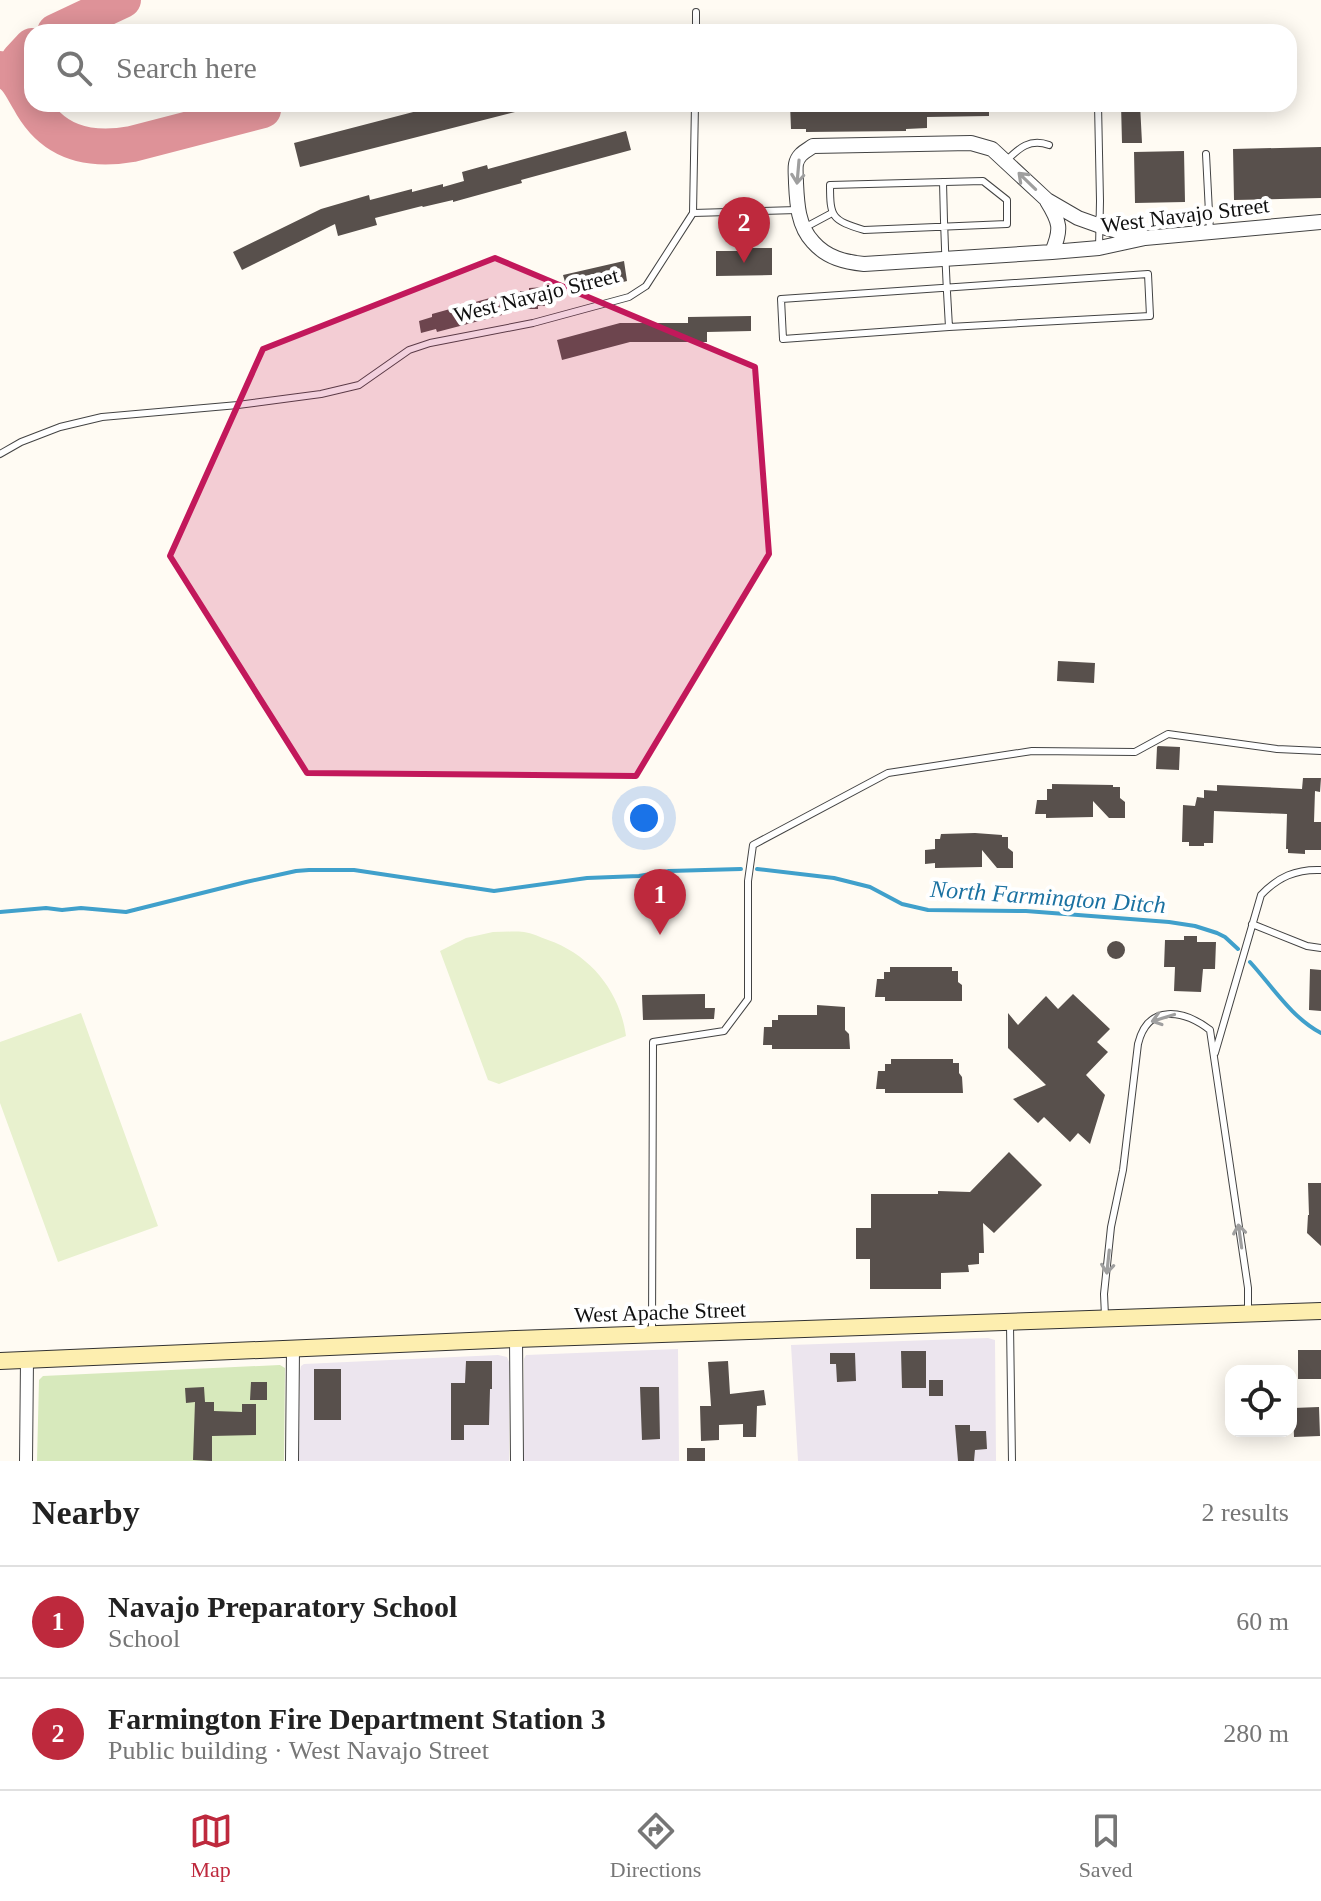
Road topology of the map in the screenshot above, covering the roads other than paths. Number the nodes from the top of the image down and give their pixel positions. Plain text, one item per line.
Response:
1 (696, 12) dead end
2 (696, 24) edge
3 (695, 112) edge
4 (1098, 112) edge
5 (1049, 145) dead end
6 (1206, 154) dead end
7 (1006, 161) junction
8 (943, 182) junction
9 (1047, 200) junction
10 (797, 210) junction
11 (693, 213) junction
12 (832, 213) junction
13 (1321, 222) edge
14 (1099, 225) junction
15 (944, 226) junction
16 (804, 228) junction
17 (1210, 232) junction
18 (1145, 238) junction
19 (1099, 248) junction
20 (1052, 252) junction
21 (945, 259) junction
22 (947, 288) junction
23 (949, 327) junction
24 (0, 454) edge
25 (1321, 751) edge
26 (1321, 870) edge
27 (1252, 924) junction
28 (1321, 948) edge
29 (1214, 1056) junction
30 (1321, 1311) edge
31 (1248, 1313) junction
32 (1105, 1318) junction
33 (1010, 1321) junction
34 (652, 1335) junction
35 (516, 1339) junction
36 (293, 1348) junction
37 (27, 1360) junction
38 (0, 1361) edge
39 (26, 1461) edge
40 (292, 1461) edge
41 (517, 1461) edge
42 (1012, 1461) edge

1 - 2 lane
3 - 11 lane
4 - 14 lane
5 - 7 lane
6 - 17 lane
9 -> 7 street
7 -> 10 street
8 - 12 lane
8 - 15 lane
8 - 15 lane
9 - 14 street
9 - 20 street
10 - 11 lane
10 - 16 street, West Navajo Street
11 - 24 lane, West Navajo Street
12 - 15 lane
12 - 16 lane
13 - 17 street, West Navajo Street
14 - 18 street
14 - 19 lane
15 - 21 lane
16 - 21 street, West Navajo Street
17 - 18 street, West Navajo Street
18 - 19 street, West Navajo Street
19 - 20 street, West Navajo Street
20 - 21 street, West Navajo Street
21 - 22 lane
22 - 23 lane
22 - 23 lane
22 - 23 lane
25 - 34 lane
26 - 27 lane
27 - 28 lane
27 - 29 lane
31 -> 29 lane
29 -> 32 lane
30 - 31 main road, West Apache Street
31 - 32 main road, West Apache Street
32 - 33 main road, West Apache Street
33 - 34 main road, West Apache Street
33 - 42 lane
34 - 35 main road, West Apache Street
35 - 36 main road, West Apache Street
35 - 41 street
36 - 37 main road, West Apache Street
36 - 40 street
37 - 38 main road, West Apache Street
37 - 39 street

